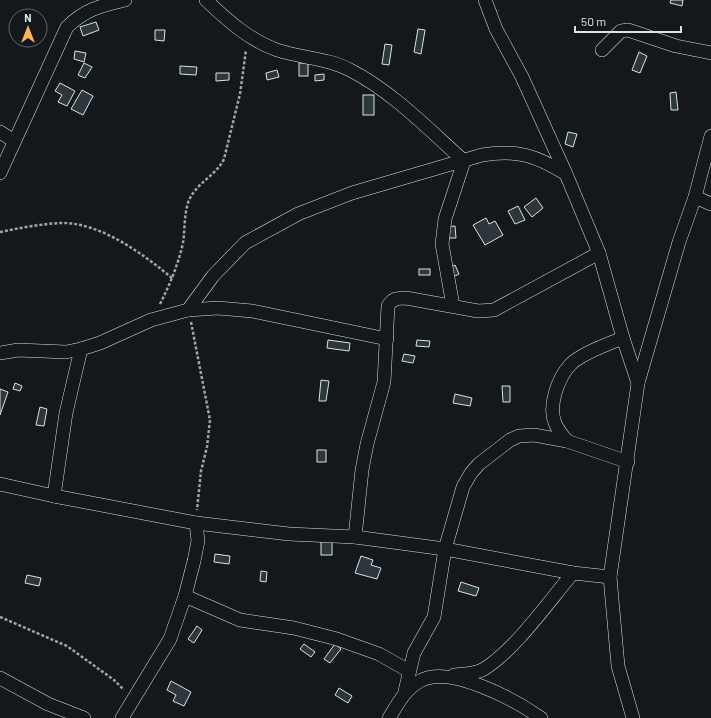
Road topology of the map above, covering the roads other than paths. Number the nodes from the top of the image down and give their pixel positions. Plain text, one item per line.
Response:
1 (125, 0) edge
2 (206, 0) edge
3 (485, 0) edge
4 (100, 2) edge
5 (602, 50) dead end
6 (711, 54) edge
7 (0, 132) edge
8 (711, 136) edge
9 (14, 141) junction
10 (464, 161) junction
11 (0, 173) edge
12 (566, 174) junction
13 (695, 197) junction
14 (711, 204) edge
15 (599, 253) junction
16 (453, 306) junction
17 (188, 310) junction
18 (623, 338) junction
19 (387, 339) junction
20 (81, 349) junction
21 (0, 353) edge
22 (638, 383) junction
23 (567, 441) junction
24 (628, 462) junction
25 (0, 484) edge
26 (54, 496) junction
27 (196, 523) junction
28 (216, 524) junction
29 (355, 538) junction
30 (198, 541) junction
31 (445, 549) junction
32 (572, 573) junction
33 (610, 577) junction
34 (184, 596) junction
35 (409, 671) junction
36 (446, 676) junction
37 (0, 678) edge
38 (405, 691) junction
39 (84, 718) edge
40 (122, 718) edge
41 (389, 718) edge
42 (541, 718) edge
43 (633, 718) edge

1 - 4 street
2 - 10 street
3 - 12 street
4 - 9 street
5 - 6 street
7 - 9 street
8 - 13 street
9 - 11 street
10 - 12 street
10 - 16 street
10 - 17 street
12 - 15 street
13 - 14 street
13 - 22 street
15 - 16 street
15 - 18 street
16 - 19 street
17 - 19 street
17 - 20 street
18 - 22 street
18 - 23 street
19 - 29 street
20 - 21 street
20 - 26 street
22 - 24 street
23 - 24 street
23 - 31 street
24 - 33 street
25 - 26 street
26 - 27 street
27 - 28 street
27 - 30 street
28 - 29 street
28 - 30 street
29 - 31 street
30 - 34 street
31 - 32 street
31 - 35 street
32 - 33 street
32 - 36 street
33 - 43 street
34 - 35 street
34 - 40 street
35 - 38 street
36 - 38 street
36 - 42 street
37 - 39 street
38 - 41 street

